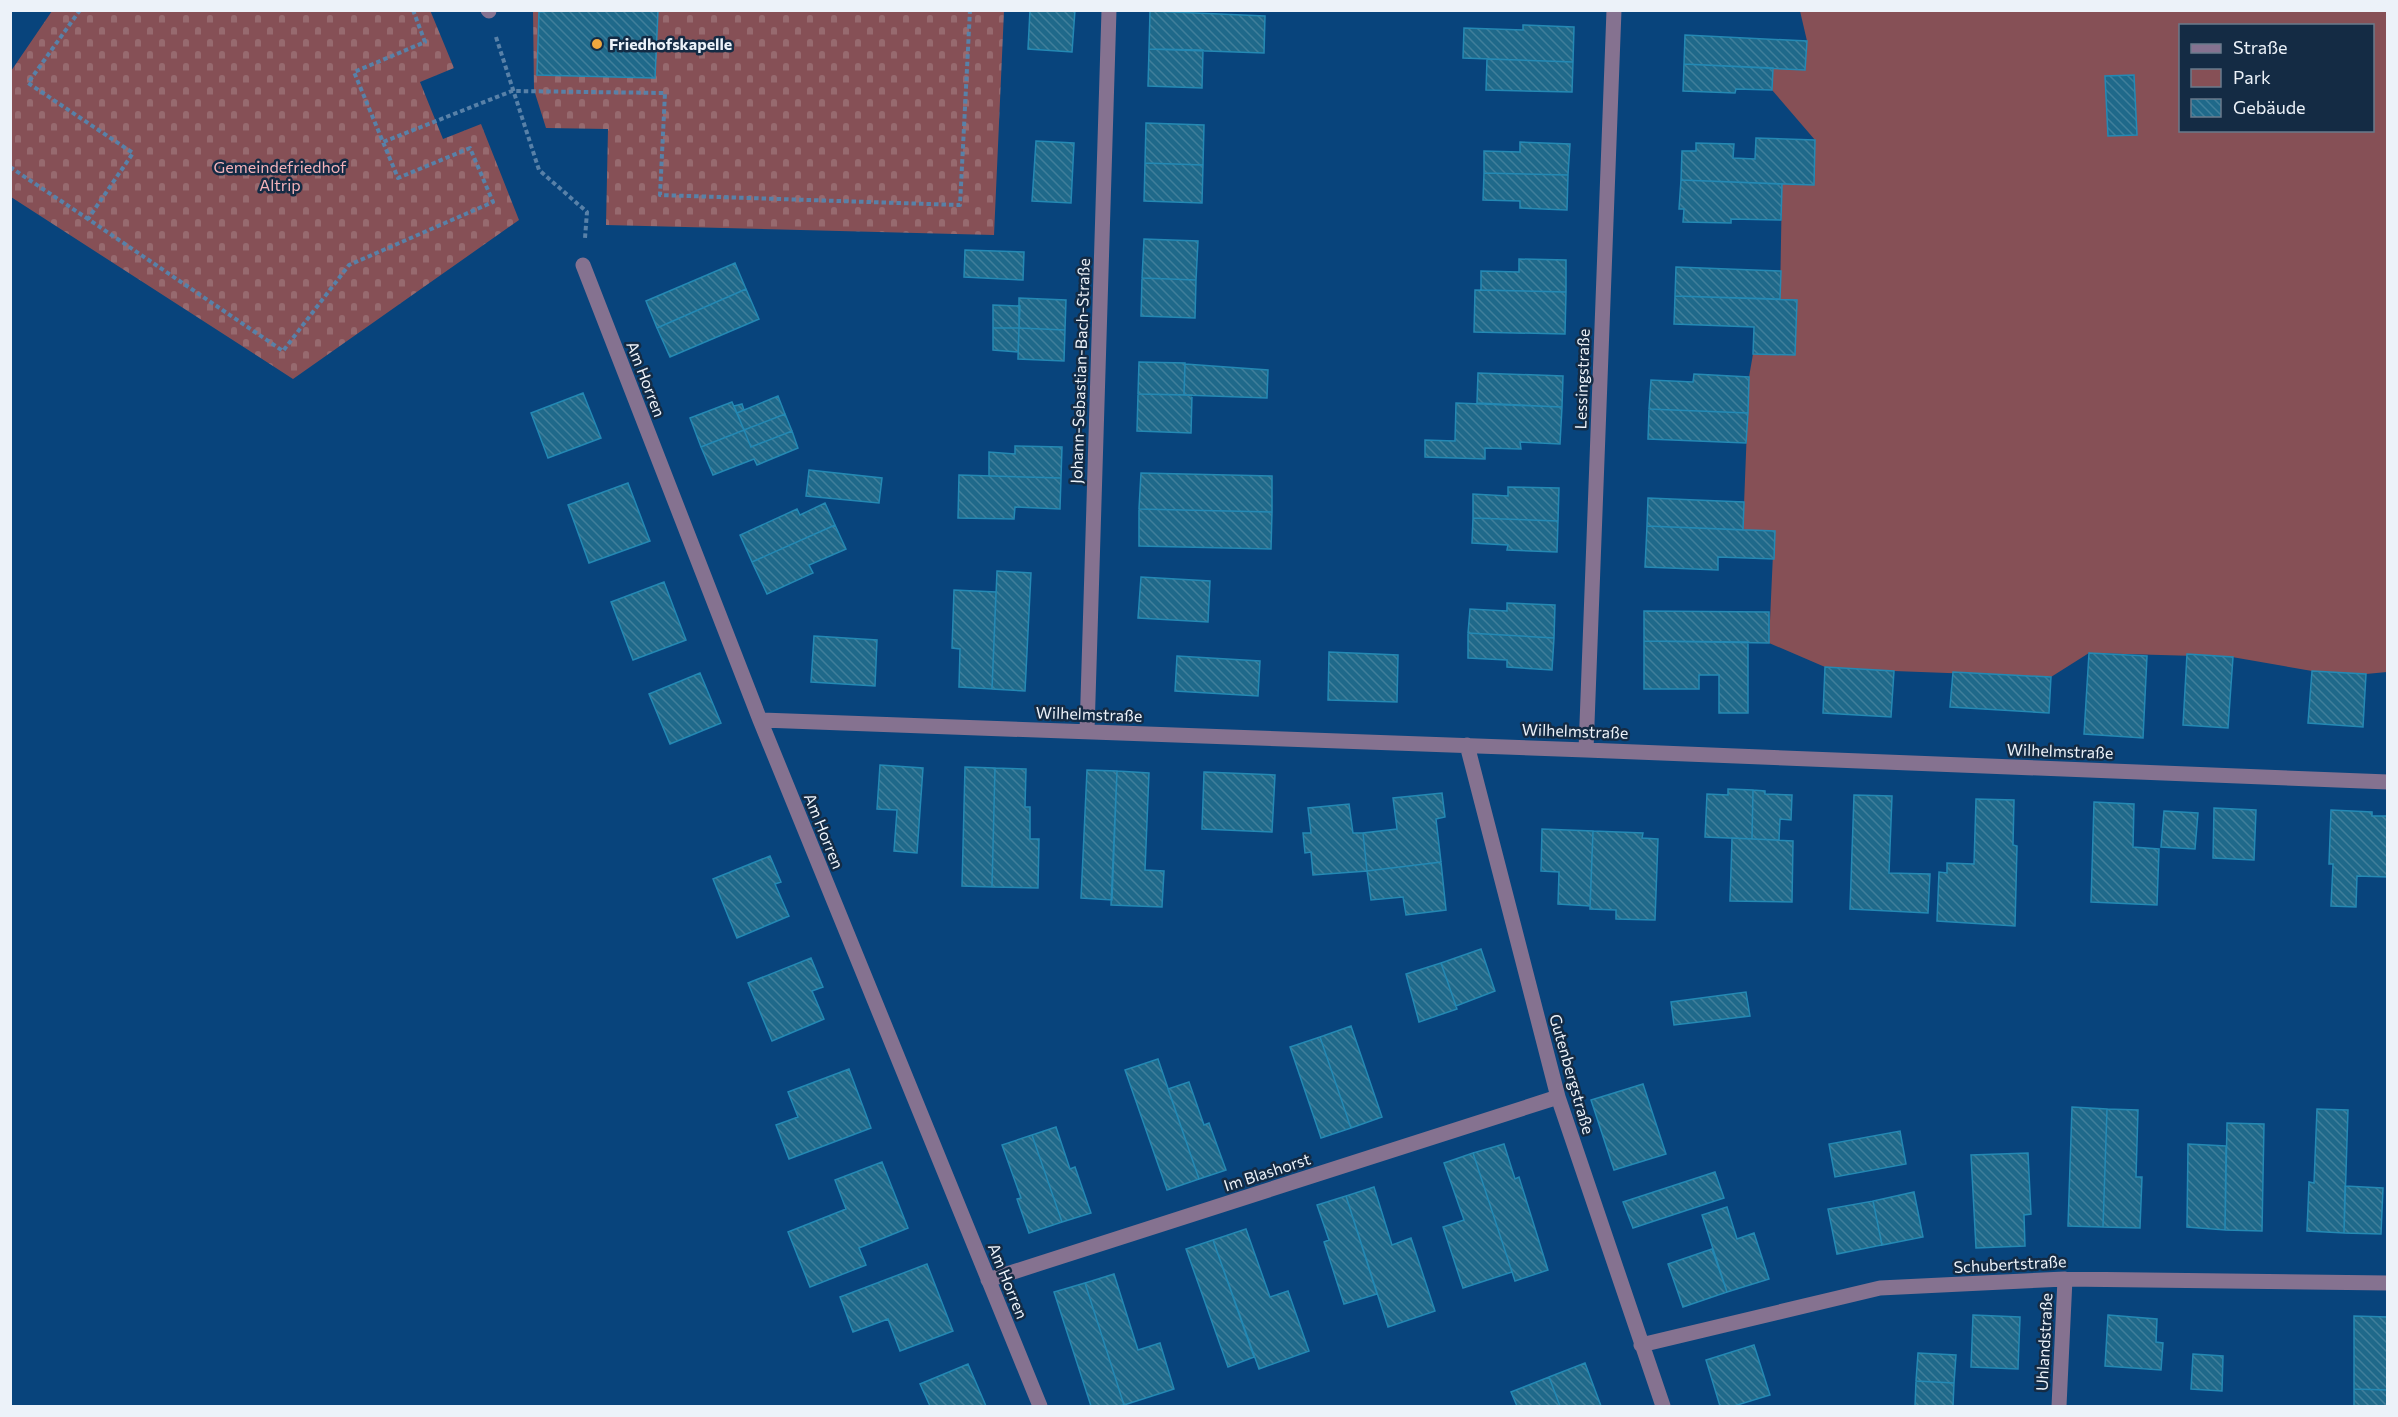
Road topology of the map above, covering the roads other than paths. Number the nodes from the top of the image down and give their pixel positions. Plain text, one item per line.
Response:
1 (1109, 10) edge
2 (1614, 10) edge
3 (583, 265) road end
4 (760, 720) junction
5 (1087, 732) junction
6 (1467, 745) junction
7 (1586, 750) junction
8 (2388, 783) edge
9 (1558, 1097) junction
10 (2065, 1279) junction
11 (988, 1280) junction
12 (2388, 1283) edge
13 (1641, 1345) junction
14 (1040, 1407) edge
15 (1663, 1407) edge
16 (2059, 1407) edge

1 - 5 street, Johann-Sebastian-Bach-Straße
2 - 7 street, Lessingstraße
3 - 4 street, Am Horren
4 - 5 street, Wilhelmstraße
4 - 11 street, Am Horren
5 - 6 street, Wilhelmstraße
6 - 7 street, Wilhelmstraße
6 - 9 street, Gutenbergstraße
7 - 8 street, Wilhelmstraße
9 - 11 street, Im Blashorst
9 - 13 street, Gutenbergstraße
10 - 12 street, Schubertstraße
10 - 13 street, Schubertstraße
10 - 16 street, Uhlandstraße
11 - 14 street, Am Horren
13 - 15 street, Gutenbergstraße

